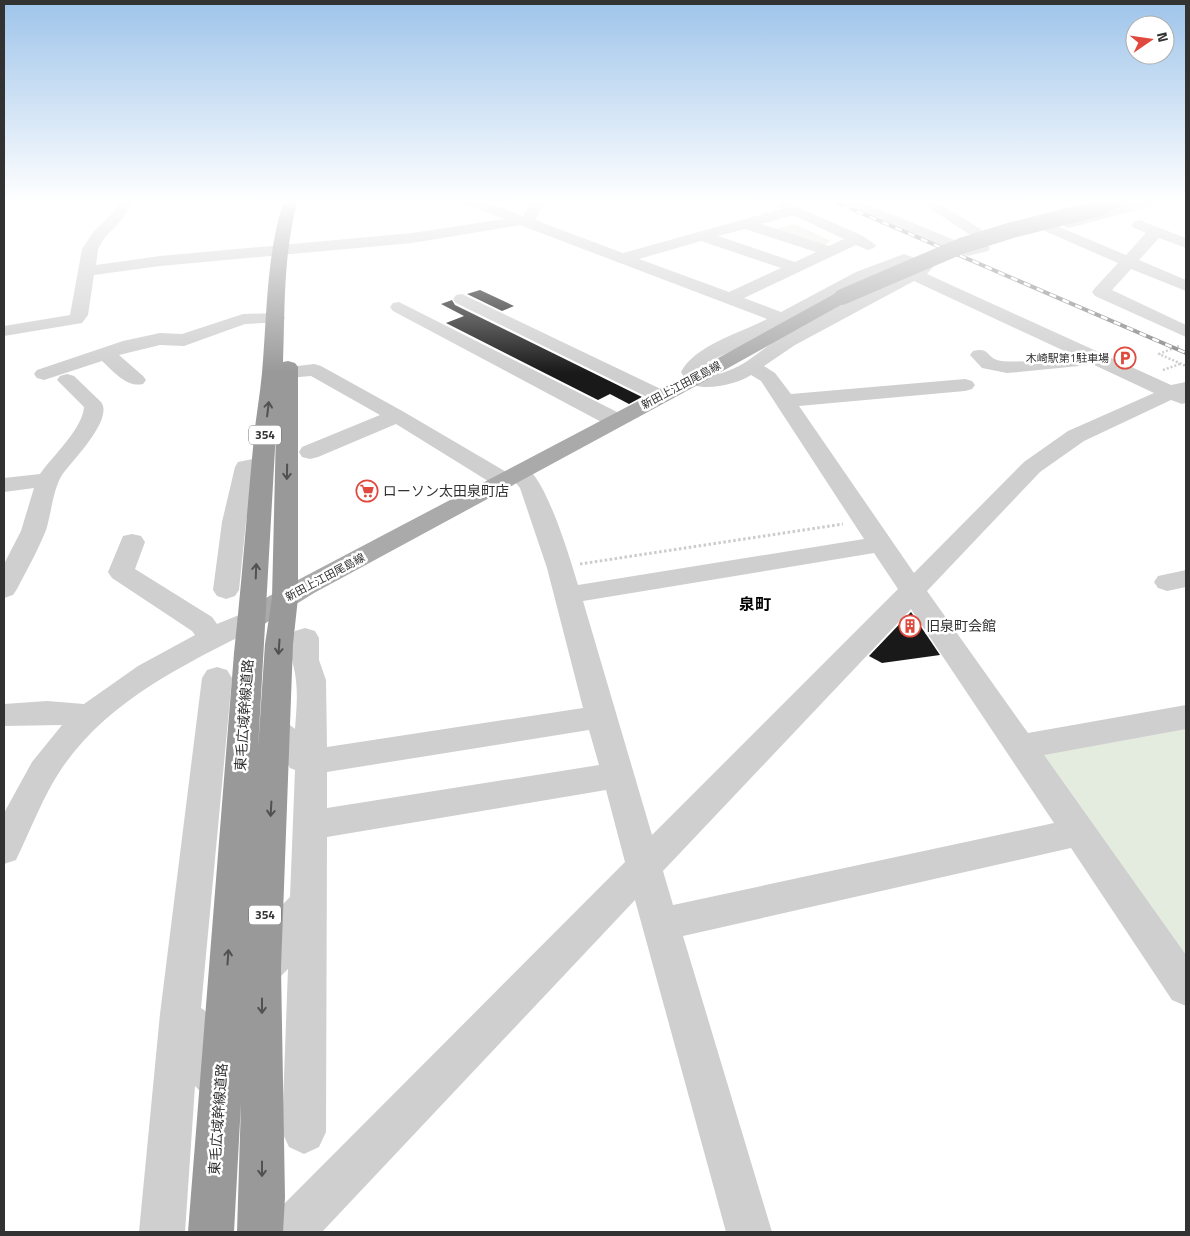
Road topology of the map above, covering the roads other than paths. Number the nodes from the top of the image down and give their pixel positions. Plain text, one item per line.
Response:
1 (88, 258) edge
2 (186, 258) edge
3 (288, 258) edge
4 (292, 258) edge
5 (623, 258) edge
6 (767, 258) edge
7 (815, 258) edge
8 (892, 258) edge
9 (932, 258) edge
10 (1119, 258) edge
11 (1130, 258) edge
12 (898, 261) junction
13 (1127, 261) junction
14 (795, 267) junction
15 (86, 271) junction
16 (913, 274) junction
17 (736, 280) dead end
18 (754, 286) junction
19 (1186, 286) edge
20 (730, 298) junction
21 (462, 300) dead end
22 (399, 306) dead end
23 (276, 318) junction
24 (782, 318) junction
25 (4, 331) edge
26 (1186, 332) edge
27 (109, 351) junction
28 (980, 355) dead end
29 (1090, 356) junction
30 (752, 367) junction
31 (288, 372) junction
32 (44, 374) dead end
33 (695, 378) junction
34 (67, 380) dead end
35 (136, 380) dead end
36 (1178, 380) edge
37 (964, 385) dead end
38 (660, 396) junction
39 (785, 401) junction
40 (396, 416) junction
41 (615, 420) junction
42 (310, 452) dead end
43 (262, 464) junction
44 (511, 477) junction
45 (48, 480) junction
46 (4, 485) edge
47 (258, 520) junction
48 (234, 522) junction
49 (132, 542) dead end
50 (881, 544) junction
51 (4, 589) edge
52 (226, 590) dead end
53 (912, 590) junction
54 (568, 595) junction
55 (285, 598) junction
56 (251, 619) junction
57 (305, 638) dead end
58 (213, 639) junction
59 (217, 678) dead end
60 (4, 715) edge
61 (90, 717) junction
62 (601, 717) junction
63 (1186, 717) edge
64 (276, 731) junction
65 (1020, 747) junction
66 (311, 762) junction
67 (618, 775) junction
68 (240, 786) junction
69 (311, 825) junction
70 (1078, 832) junction
71 (4, 849) edge
72 (198, 850) junction
73 (646, 868) junction
74 (308, 904) junction
75 (662, 924) junction
76 (262, 968) junction
77 (1186, 987) edge
78 (180, 1014) junction
79 (220, 1081) junction
80 (304, 1132) dead end
81 (162, 1232) edge
82 (211, 1232) edge
83 (260, 1232) edge
84 (290, 1232) edge
85 (749, 1232) edge

1 - 15 street
2 - 15 street
3 - 23 highway, 東毛広域幹線道路 / 354
4 - 31 highway, 東毛広域幹線道路 / 354
5 - 20 street
6 - 14 street
7 - 14 street
8 - 12 street
9 - 33 main road, 新田上江田尾島線, bridge
10 - 13 street
11 - 13 street
12 - 16 street
12 - 24 street
13 - 19 street
13 - 26 street
14 - 18 street
15 - 25 street
16 - 29 street
16 - 30 street
17 - 18 street
18 - 20 street
20 - 24 street
21 - 38 street
22 - 41 street
23 - 27 street
43 -> 23 highway, 東毛広域幹線道路 / 354
24 - 33 street
27 - 32 street
27 - 35 street
28 - 29 street
29 - 36 street
30 - 33 street
30 - 39 street
31 - 40 street
31 -> 55 highway, 東毛広域幹線道路 / 354
33 - 38 main road, 新田上江田尾島線
34 - 45 street
36 - 53 street
37 - 39 street
38 - 41 main road, 新田上江田尾島線
39 - 50 street
40 - 42 street
40 - 44 street
41 - 44 main road, 新田上江田尾島線
43 - 47 highway, 東毛広域幹線道路 / 354
43 - 48 street
44 - 54 street
44 - 55 main road, 新田上江田尾島線
45 - 46 street
45 - 51 street
47 - 48 street
56 -> 47 highway, 東毛広域幹線道路 / 354
48 - 52 street
49 - 58 street
50 - 53 street
50 - 54 street
53 - 65 street
53 - 73 street
54 - 62 street
55 - 56 main road, 新田上江田尾島線
55 -> 64 highway, 東毛広域幹線道路 / 354
56 - 58 street
56 - 68 highway, 東毛広域幹線道路 / 354
57 - 66 street
58 - 61 street
59 - 72 street
60 - 61 street
61 - 71 street
62 - 66 street
62 - 67 street
63 - 65 street
64 - 66 street
64 -> 76 highway, 東毛広域幹線道路 / 354
65 - 70 street
66 - 69 street
67 - 69 street
67 - 73 street
68 - 72 street
79 -> 68 highway, 東毛広域幹線道路 / 354
69 - 74 street
70 - 75 street
70 - 77 street
72 - 78 street
73 - 75 street
73 - 84 street
74 - 76 street
74 - 80 street
75 - 85 street
76 -> 83 highway, 東毛広域幹線道路 / 354
78 - 79 street
78 - 81 street
79 - 82 highway, 東毛広域幹線道路 / 354

